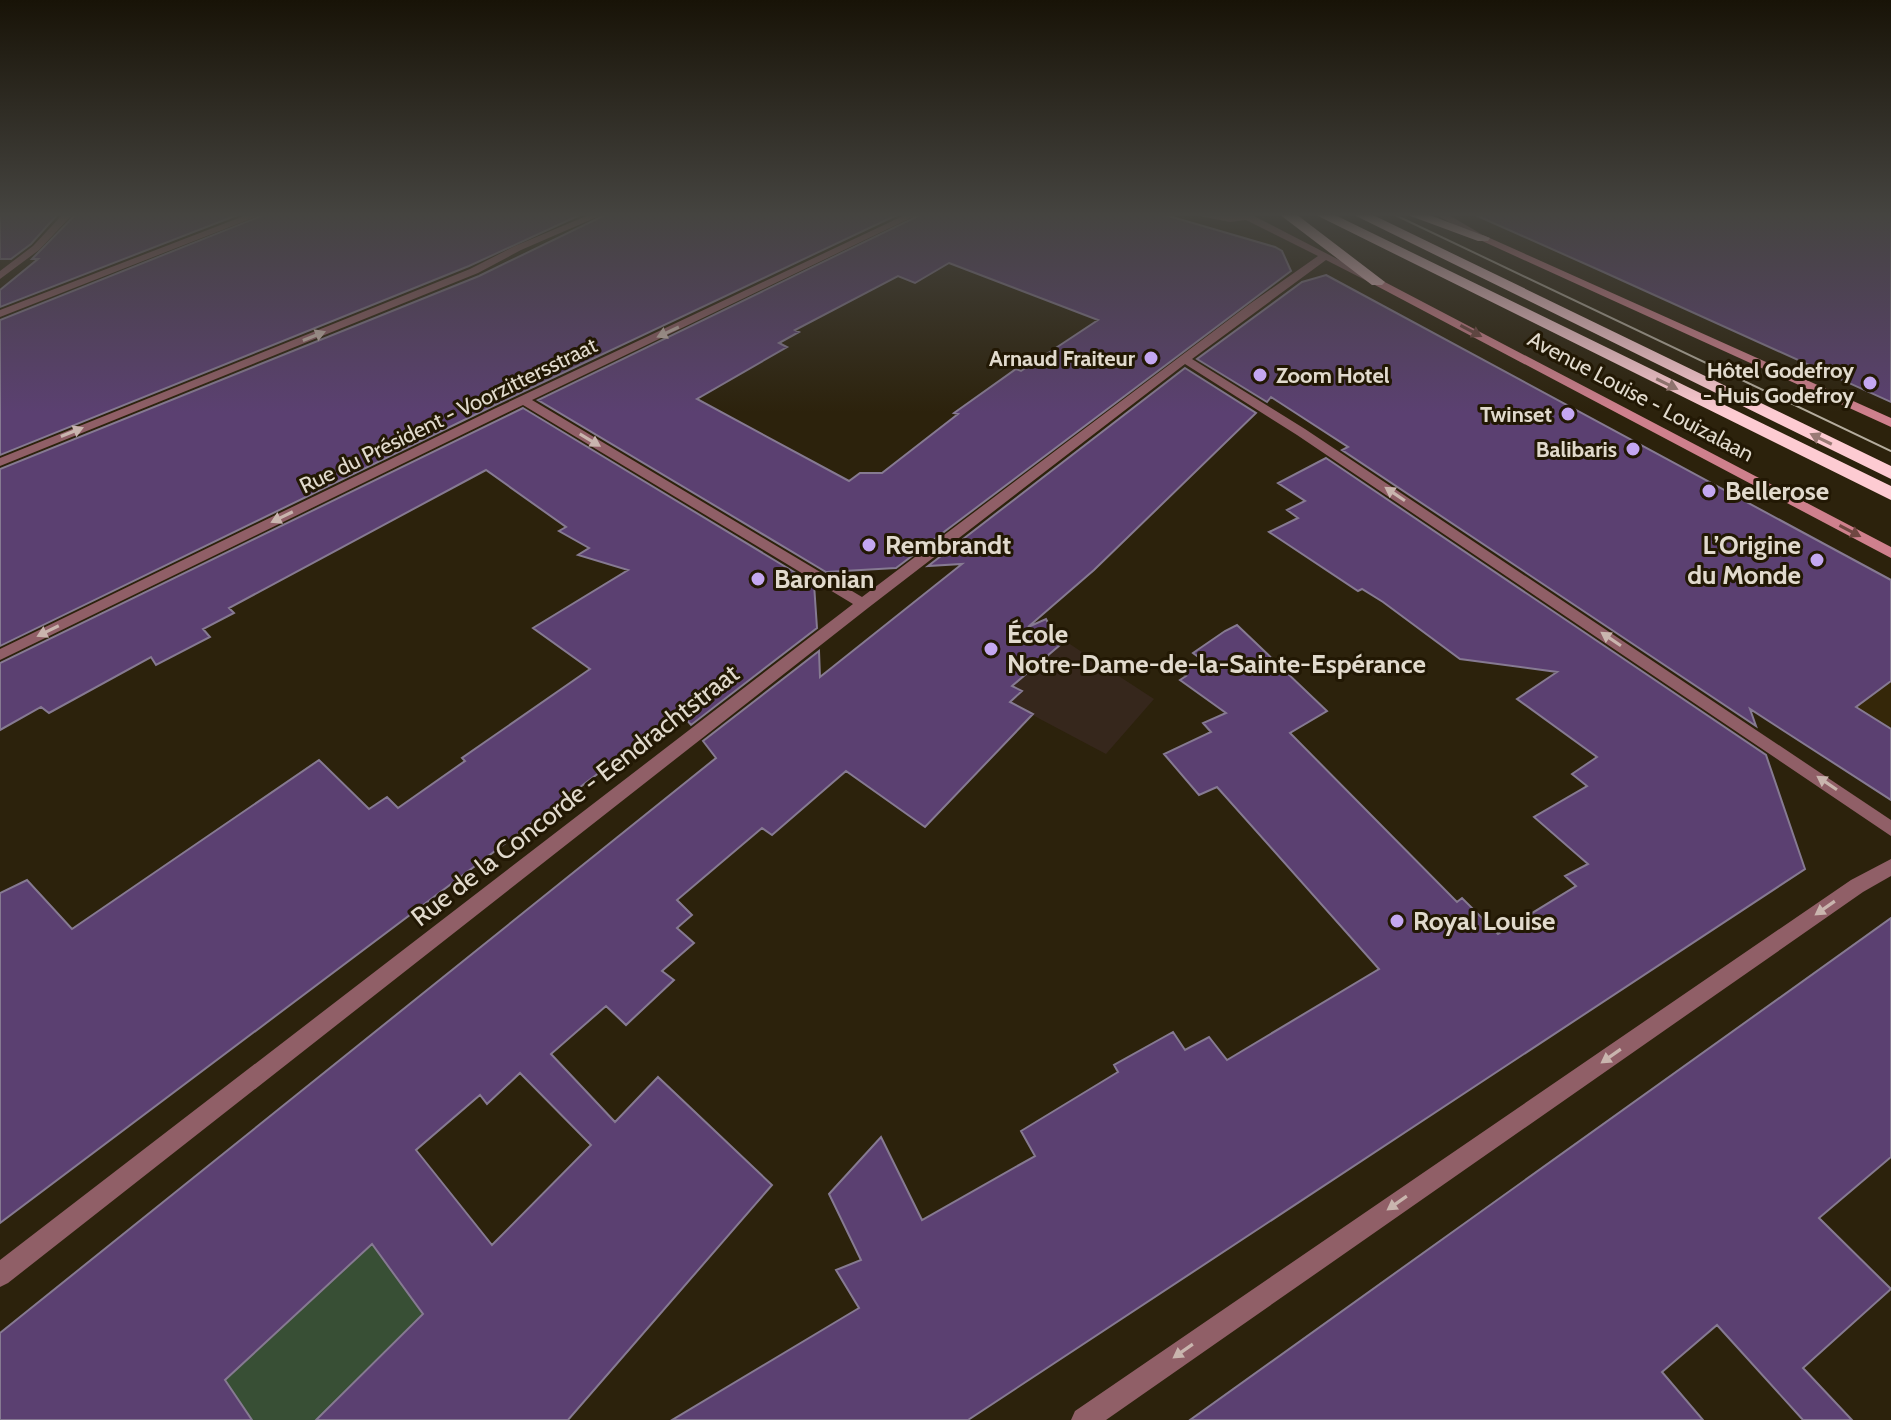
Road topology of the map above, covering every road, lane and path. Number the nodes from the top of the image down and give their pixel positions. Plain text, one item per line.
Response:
1 (87, 280) edge
2 (452, 280) edge
3 (775, 280) edge
4 (1291, 280) edge
5 (1373, 280) edge
6 (1456, 280) edge
7 (1495, 280) edge
8 (1576, 280) edge
9 (1377, 282) joint
10 (0, 314) edge
11 (1186, 360) junction
12 (523, 400) junction
13 (1891, 423) edge
14 (0, 462) edge
15 (1891, 473) edge
16 (1891, 494) edge
17 (1891, 553) edge
18 (863, 604) junction
19 (0, 655) edge
20 (1891, 829) edge
21 (1891, 867) edge
22 (0, 1275) edge
23 (1084, 1420) edge

1 - 10 street
14 -> 2 street
3 -> 12 street, Rue du Président - Voorzittersstraat
4 - 11 street, Rue de la Concorde - Eendrachtstraat
5 - 9 street, Avenue Louise - Louizalaan
6 -> 16 highway, Avenue Louise - Louizalaan
15 -> 7 highway, Avenue Louise - Louizalaan
8 - 13 main road
9 -> 17 main road, Avenue Louise - Louizalaan
11 - 18 street, Rue de la Concorde - Eendrachtstraat
20 -> 11 street
12 -> 18 street
12 -> 19 street, Rue du Président - Voorzittersstraat
18 - 22 street, Rue de la Concorde - Eendrachtstraat
21 -> 23 street

